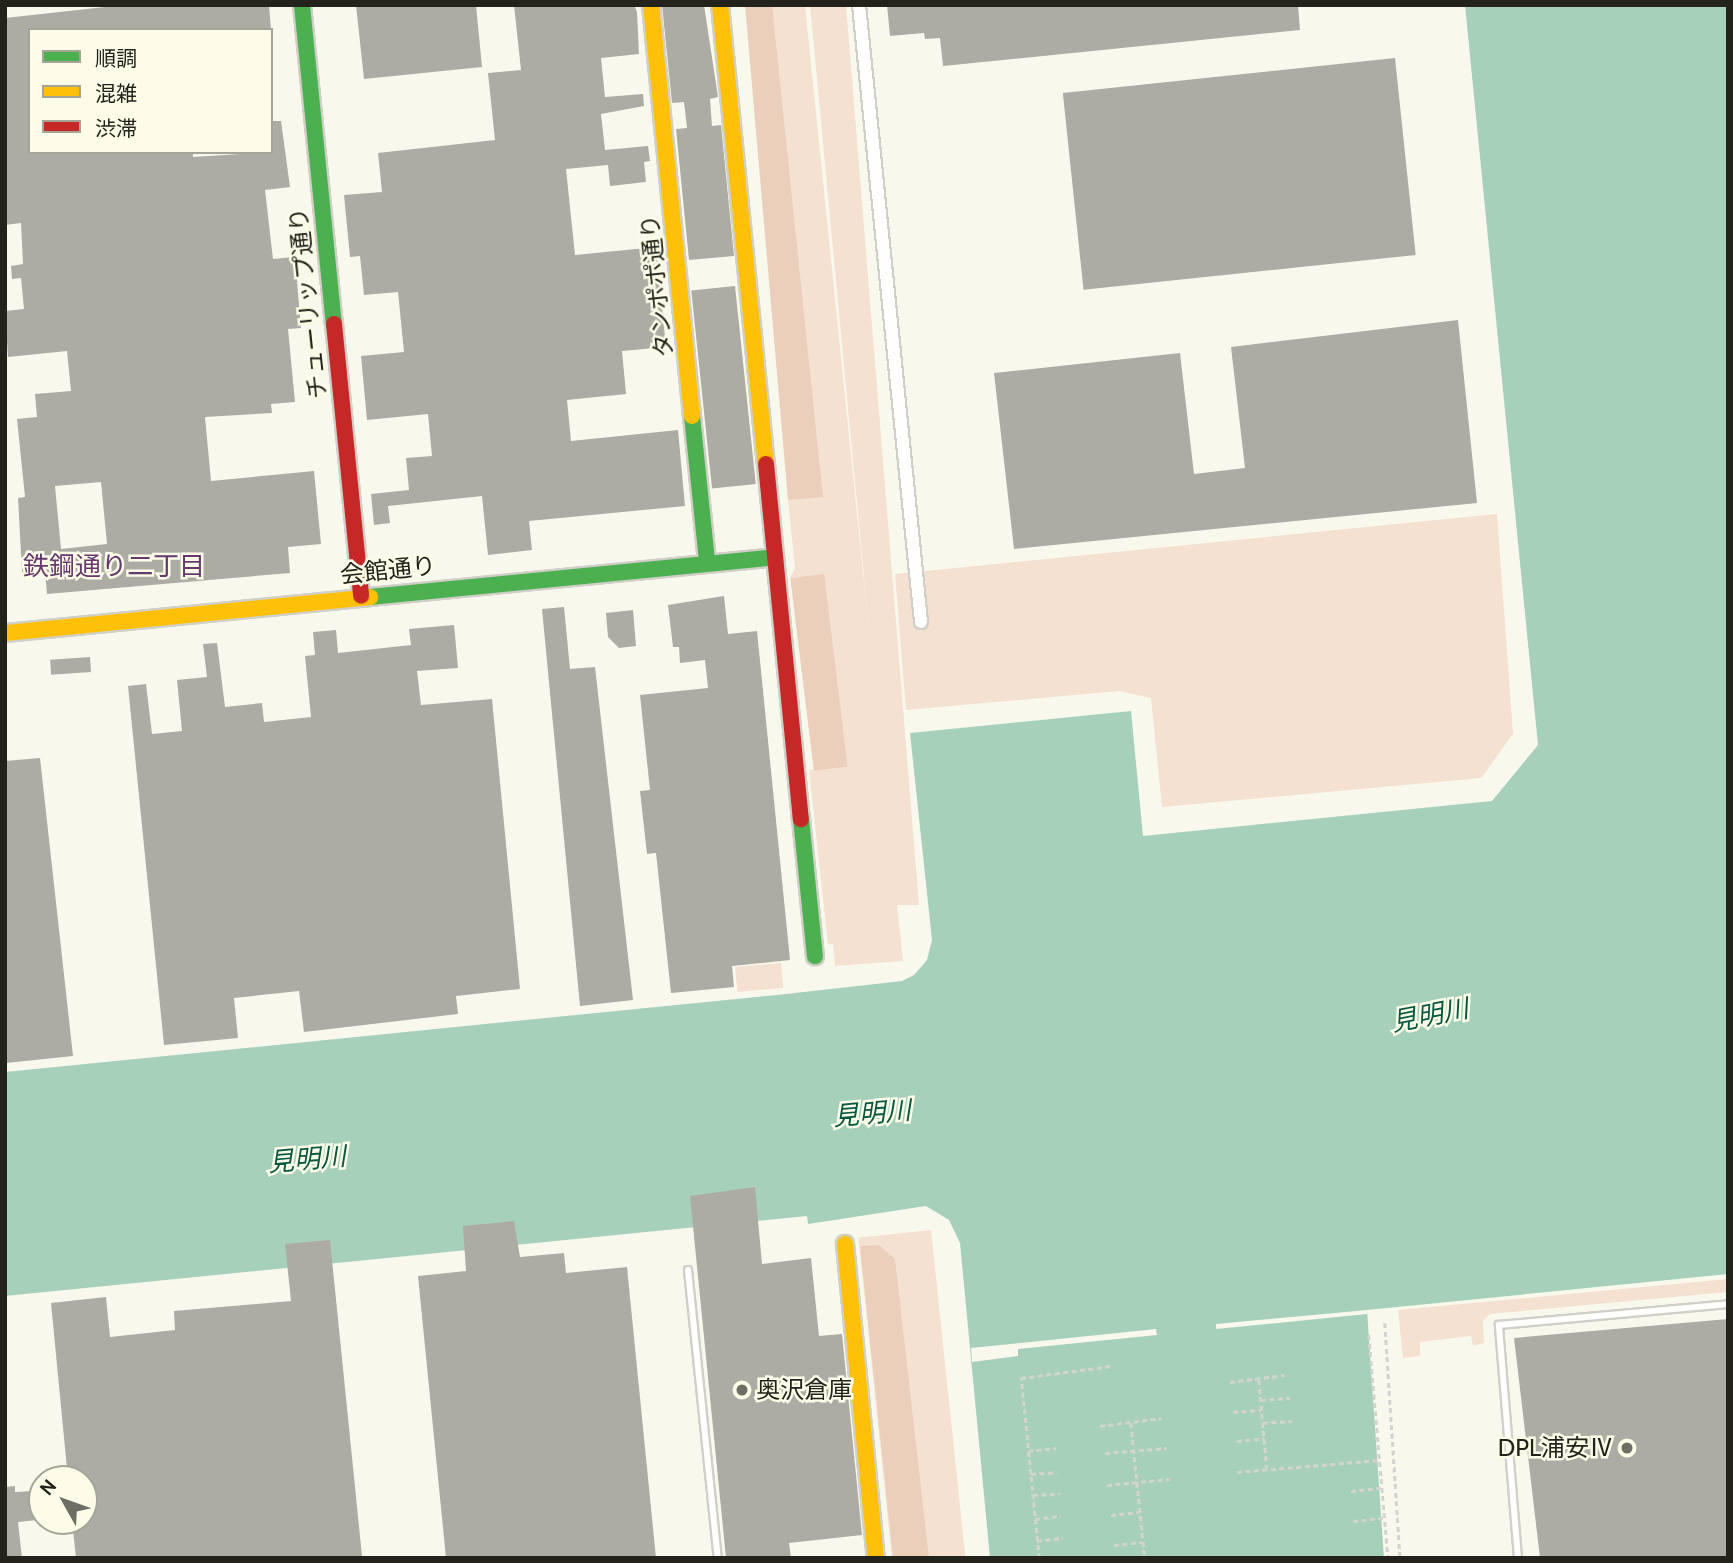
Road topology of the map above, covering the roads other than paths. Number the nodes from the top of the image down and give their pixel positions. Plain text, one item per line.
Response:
1 (302, 5) edge
2 (651, 5) edge
3 (720, 5) edge
4 (859, 5) edge
5 (775, 557) junction
6 (707, 562) junction
7 (360, 596) junction
8 (921, 622) dead end
9 (5, 633) edge
10 (815, 956) dead end
11 (845, 1244) dead end
12 (688, 1270) dead end
13 (1728, 1304) edge
14 (718, 1558) edge
15 (876, 1558) edge
16 (1518, 1558) edge

1 - 7 street, チューリップ通り
2 - 6 street, タンポポ通り
3 - 5 street
4 - 8 street
5 - 6 street, 会館通り
5 - 10 street
6 - 7 street, 会館通り
7 - 9 street, 会館通り
11 - 15 street
12 - 14 lane
13 - 16 lane

